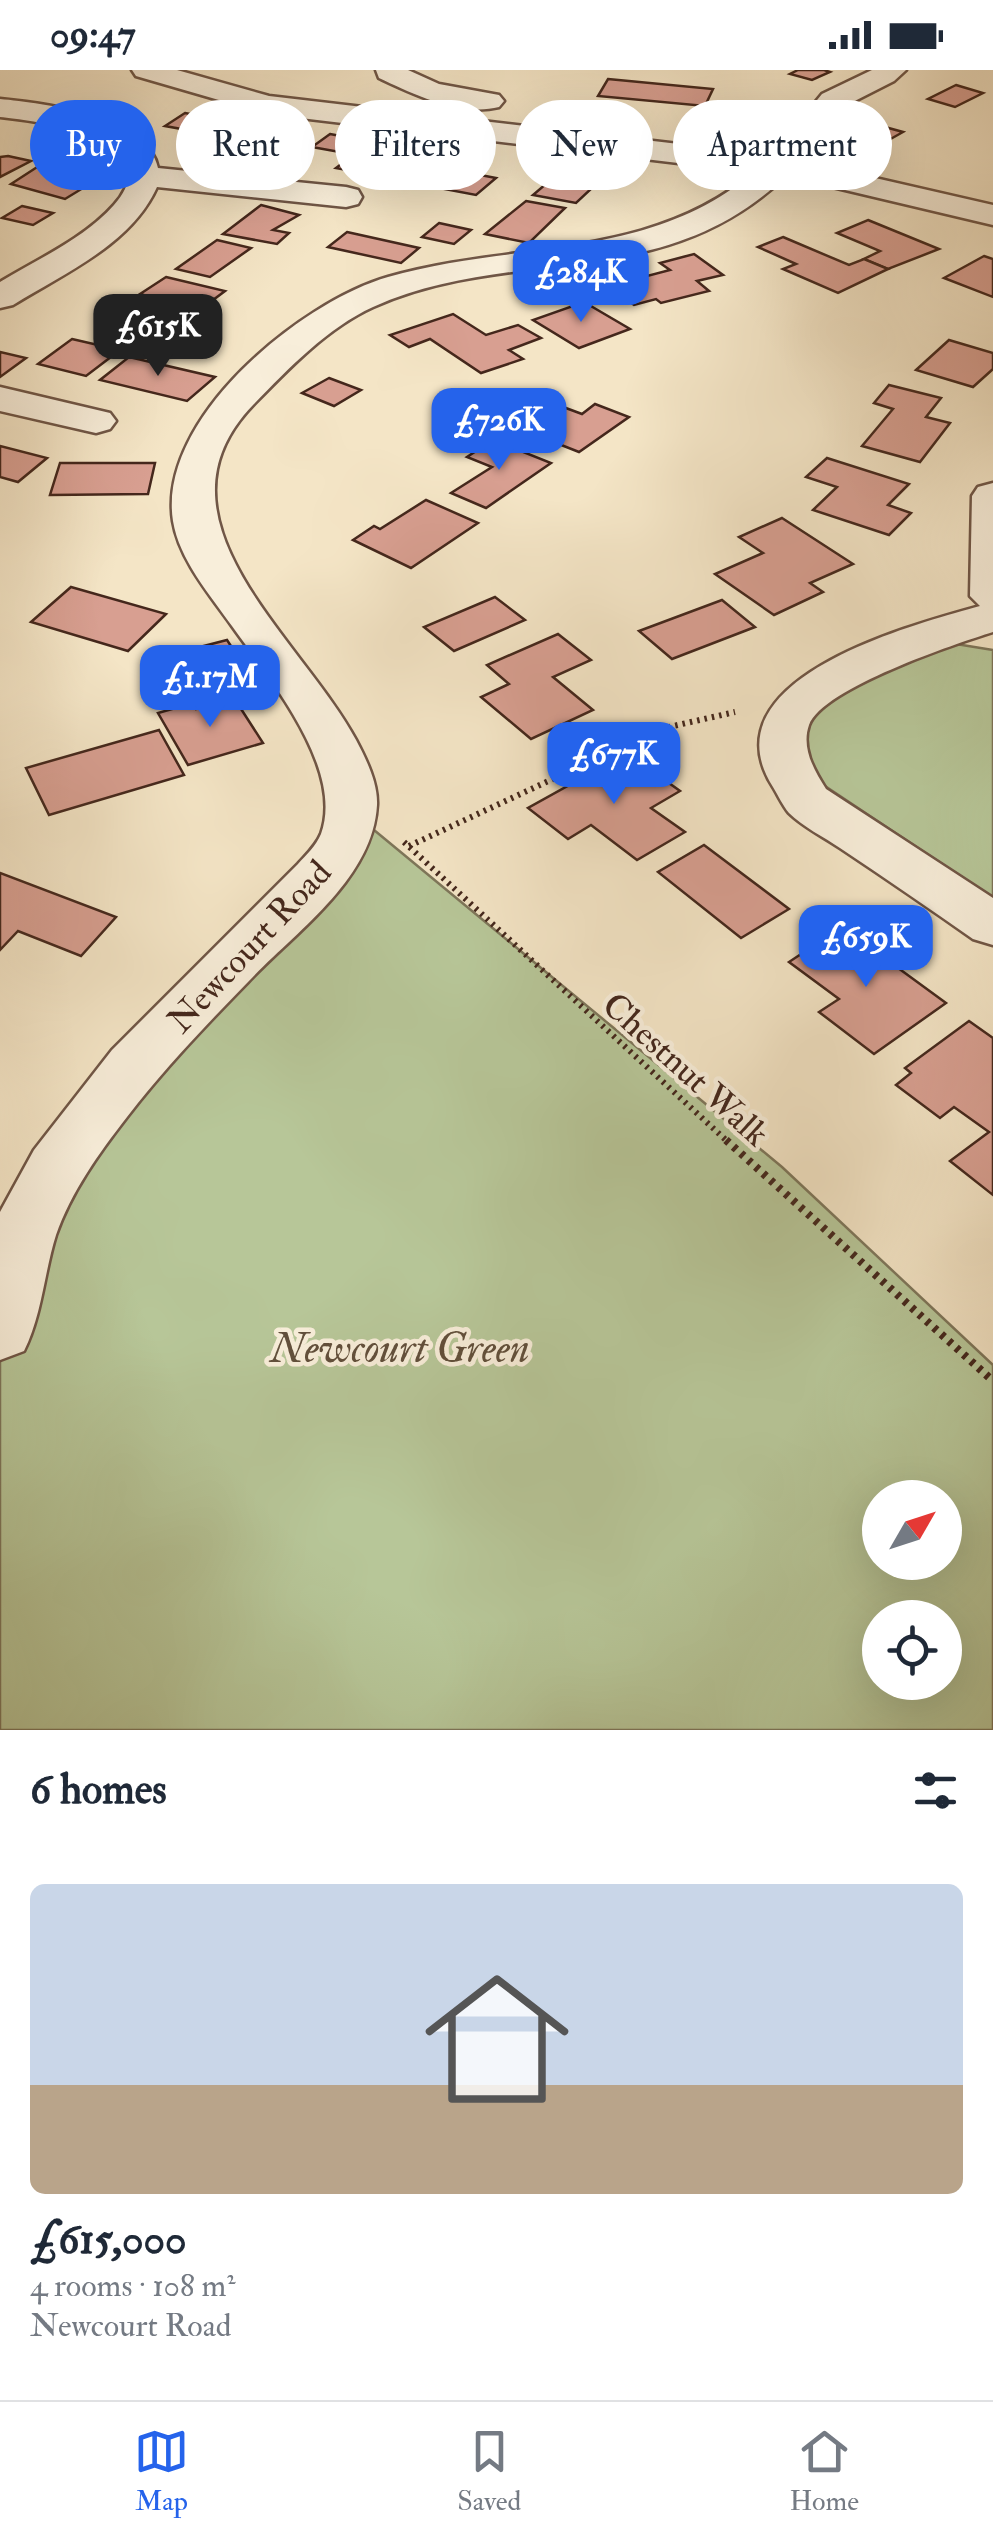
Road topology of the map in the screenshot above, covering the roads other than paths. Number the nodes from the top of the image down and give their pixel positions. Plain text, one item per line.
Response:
1 (892, 70) edge
2 (389, 72) edge
3 (140, 87) edge
4 (116, 100) edge
5 (835, 100) edge
6 (516, 104) edge
7 (0, 108) edge
8 (30, 113) edge
9 (673, 138) edge
10 (156, 177) edge
11 (892, 183) edge
12 (142, 190) edge
13 (738, 190) edge
14 (346, 196) dead end
15 (993, 215) edge
16 (0, 297) edge
17 (0, 399) edge
18 (96, 422) dead end
19 (993, 496) edge
20 (993, 596) edge
21 (993, 617) edge
22 (993, 925) edge
23 (0, 1330) edge

1 - 5 street, Newcourt Road
2 - 6 street
3 - 4 street
3 - 9 street
7 - 8 street
10 - 14 street
11 - 15 street
12 - 16 street
13 - 23 street, Newcourt Road
17 - 18 street
19 - 20 street
21 - 22 street

